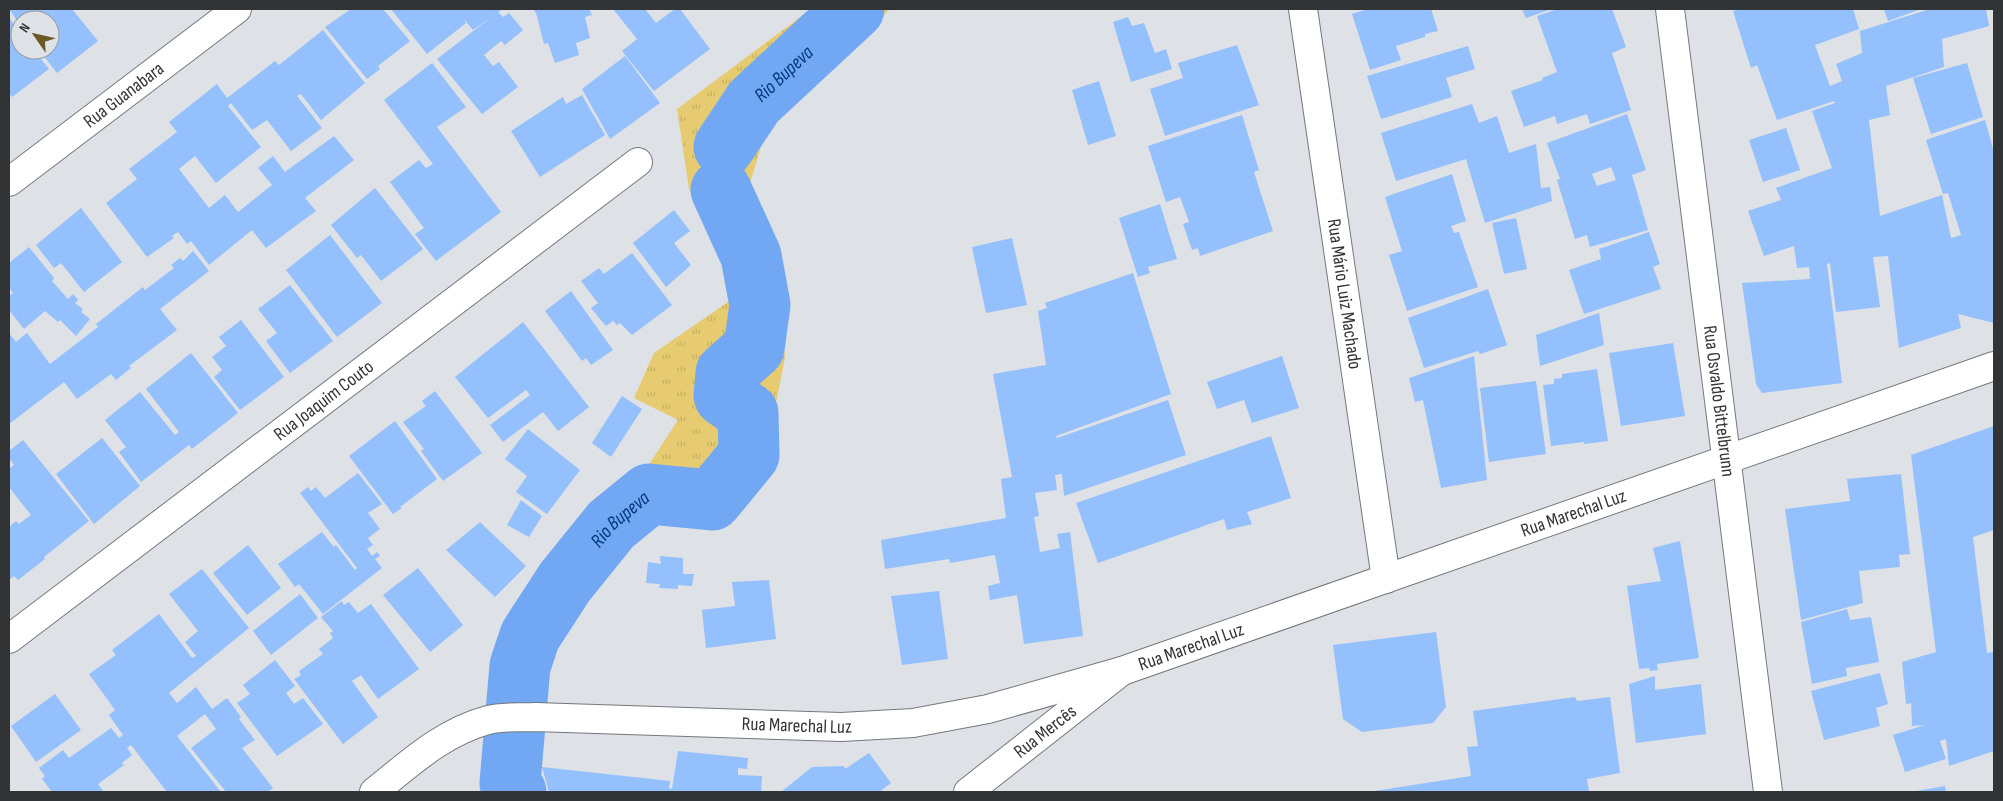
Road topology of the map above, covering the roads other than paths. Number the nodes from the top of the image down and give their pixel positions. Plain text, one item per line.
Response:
1 (237, 9) edge
2 (1302, 9) edge
3 (1670, 9) edge
4 (638, 162) dead end
5 (9, 182) edge
6 (1994, 366) edge
7 (1727, 459) junction
8 (1386, 579) junction
9 (9, 639) edge
10 (1122, 671) junction
11 (374, 792) edge
12 (968, 792) edge
13 (1768, 792) edge

1 - 5 street, Rua Guanabara
2 - 8 street, Rua Mário Luiz Machado
3 - 7 street, Rua Osvaldo Bittelbrunn
4 - 9 street, Rua Joaquim Couto
6 - 7 street, Rua Marechal Luz
7 - 8 street, Rua Marechal Luz
7 - 13 street, Rua Osvaldo Bittelbrunn
8 - 10 street, Rua Marechal Luz
10 - 11 street, Rua Marechal Luz
10 - 12 street, Rua Mercês

